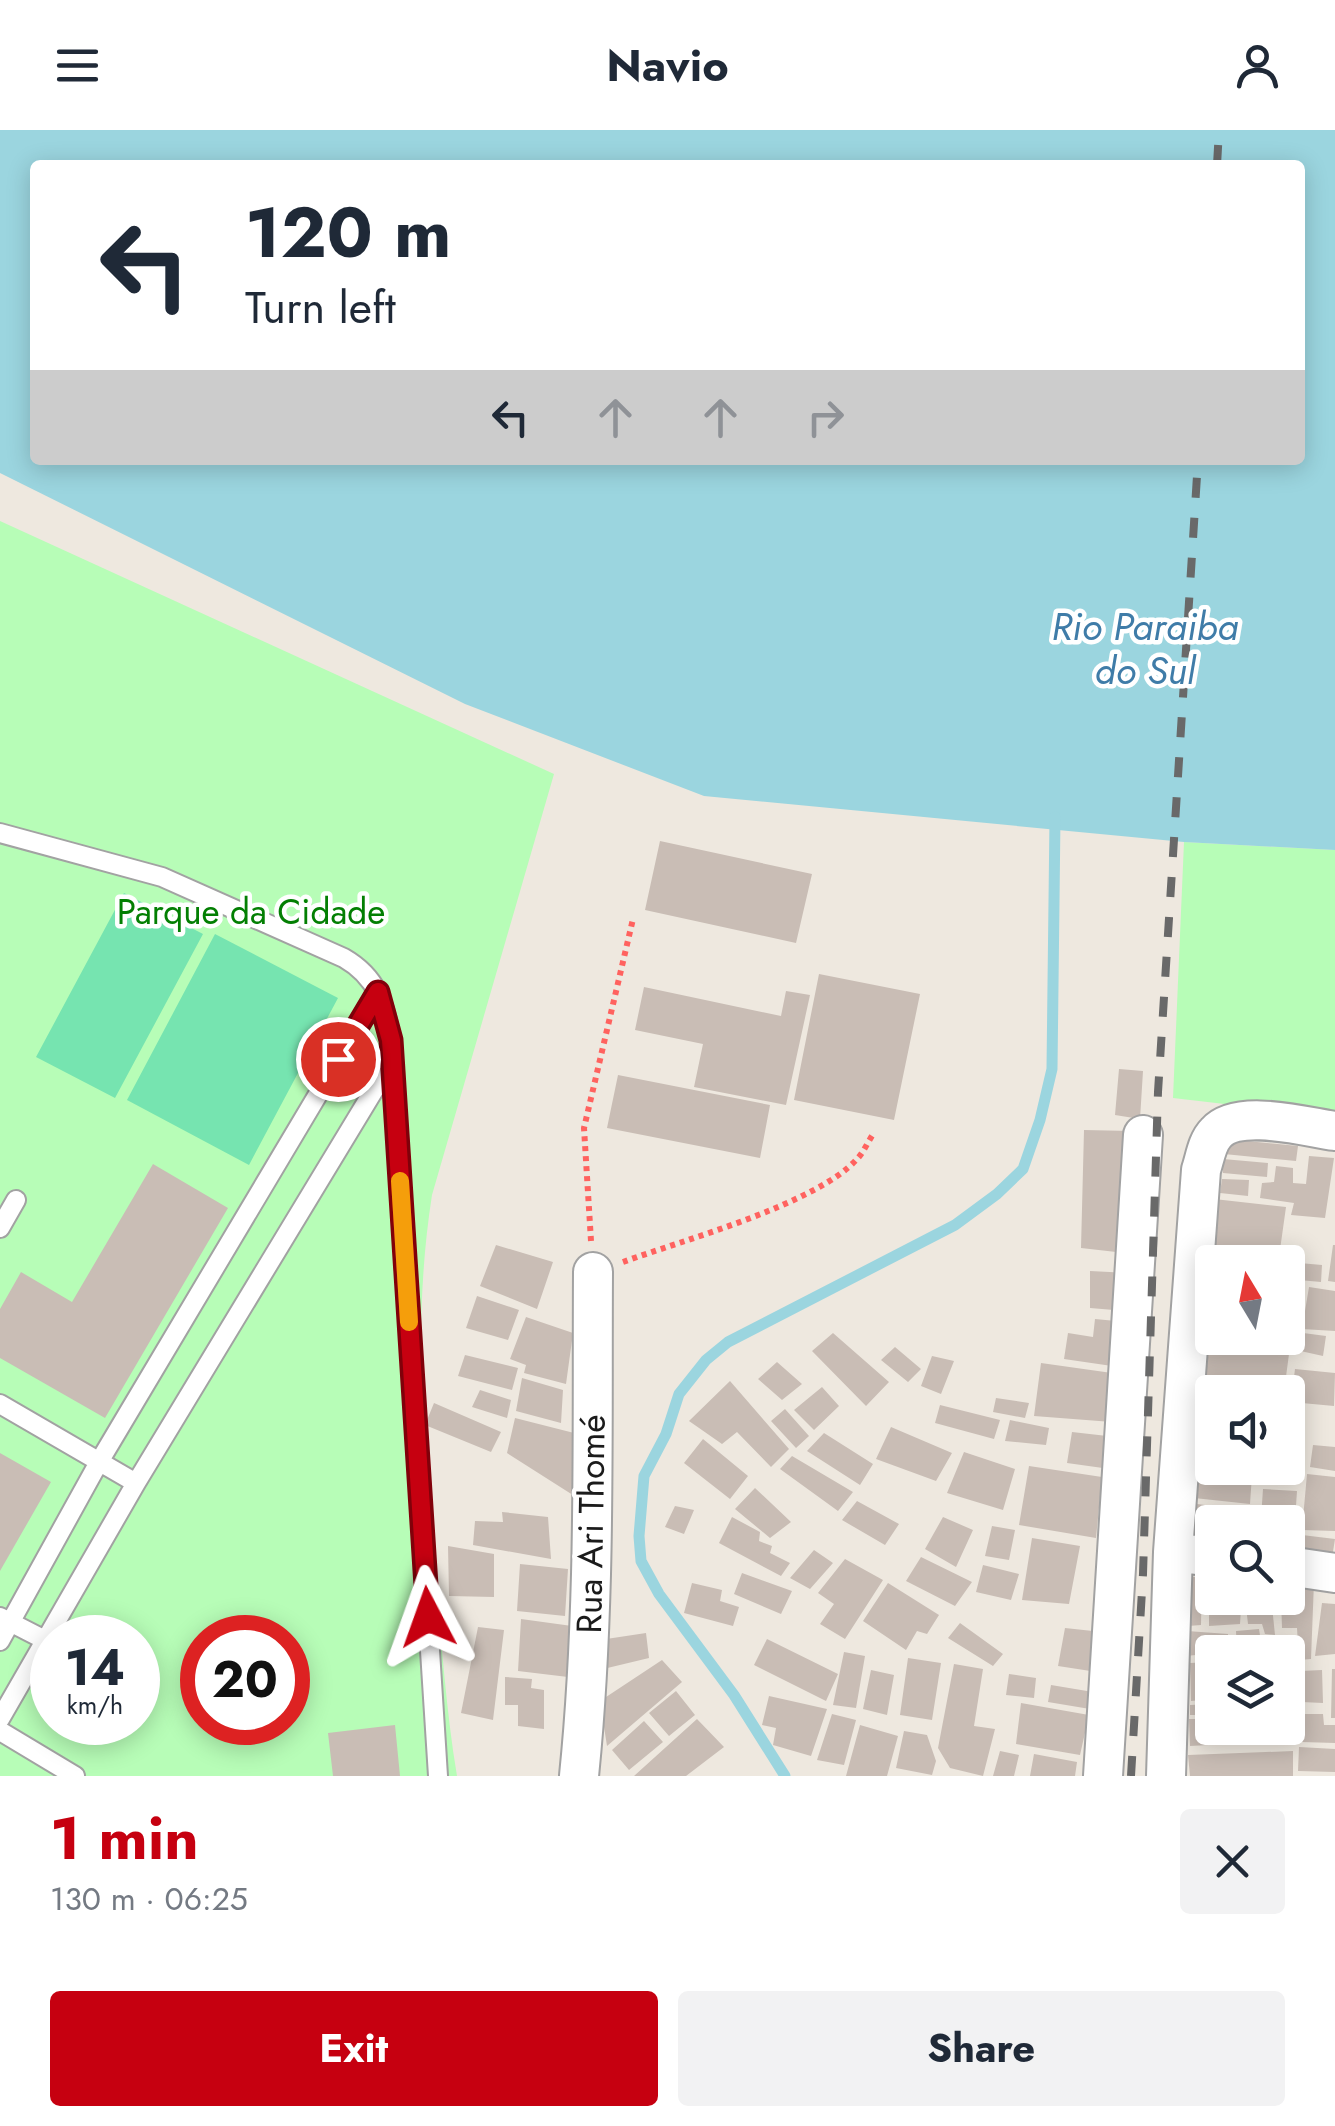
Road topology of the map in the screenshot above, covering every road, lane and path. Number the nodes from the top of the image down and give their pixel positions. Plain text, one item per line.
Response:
1 (0, 833) edge
2 (633, 919) dead end
3 (378, 992) junction
4 (392, 1061) junction
5 (1335, 1131) edge
6 (874, 1133) dead end
7 (1143, 1135) dead end
8 (16, 1200) dead end
9 (0, 1228) edge
10 (593, 1272) junction
11 (0, 1404) edge
12 (99, 1462) junction
13 (136, 1484) junction
14 (1173, 1552) junction
15 (1195, 1555) edge
16 (1305, 1569) edge
17 (1335, 1573) edge
18 (59, 1615) edge
19 (5, 1620) edge
20 (30, 1633) edge
21 (0, 1641) edge
22 (30, 1665) edge
23 (0, 1719) edge
24 (0, 1731) edge
25 (74, 1776) edge
26 (438, 1776) edge
27 (579, 1776) edge
28 (1103, 1776) edge
29 (1166, 1776) edge

1 - 3 lane
2 - 10 path
3 - 4 lane
3 - 12 lane
4 - 13 lane
4 - 26 lane
5 - 14 street
6 - 10 path
7 - 28 street
8 - 9 lane
10 - 27 street, Rua Ari Thomé
11 - 12 lane
12 - 13 lane
12 - 19 lane
13 - 18 lane
14 - 15 street
14 - 29 street
16 - 17 street
19 - 20 lane
19 - 21 lane
22 - 23 lane
24 - 25 lane

